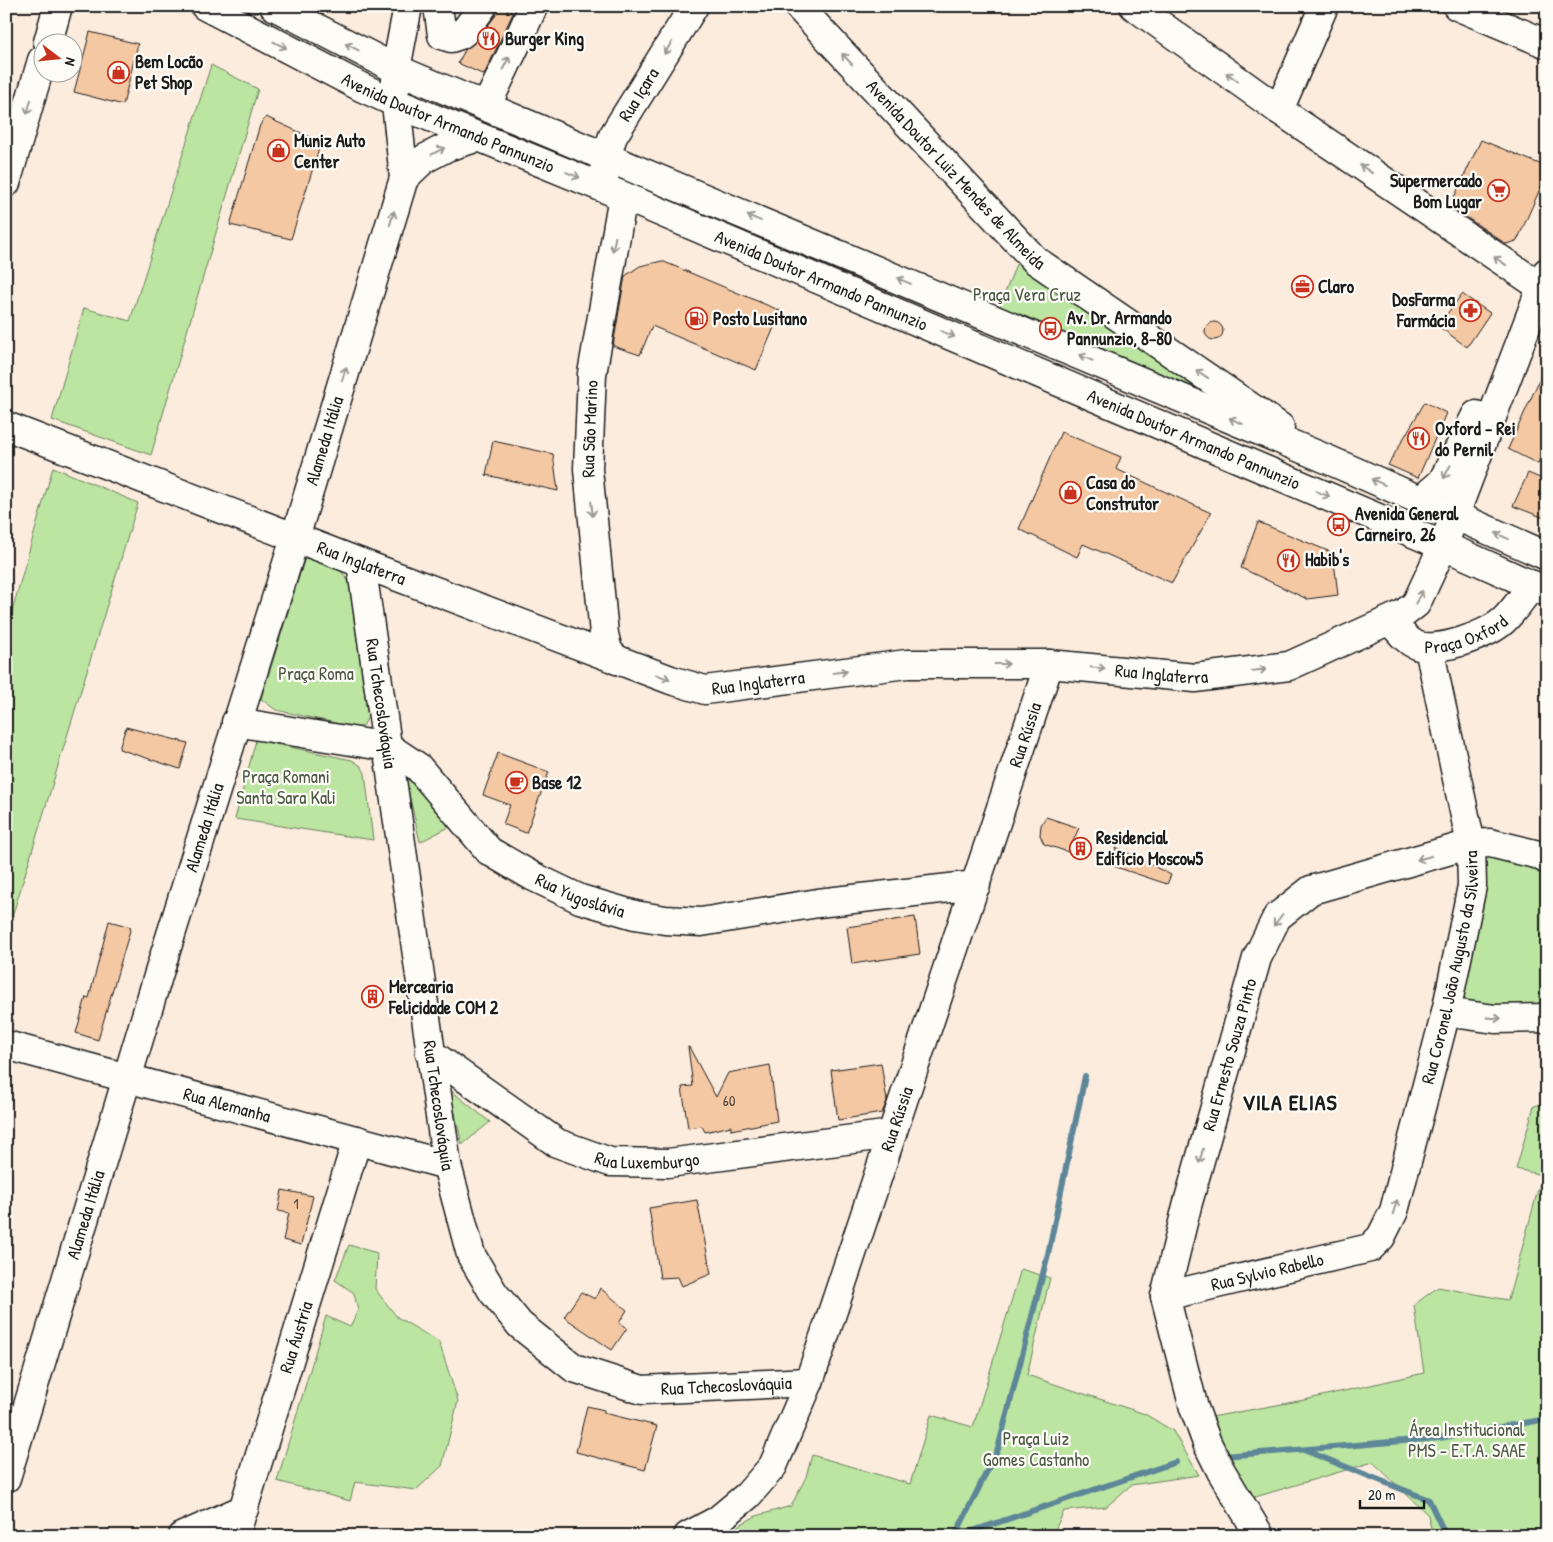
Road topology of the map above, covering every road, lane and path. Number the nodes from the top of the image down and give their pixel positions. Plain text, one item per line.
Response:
1 (58, 6) edge
2 (205, 6) edge
3 (274, 6) edge
4 (408, 6) edge
5 (438, 6) edge
6 (483, 6) edge
7 (531, 6) edge
8 (694, 6) edge
9 (1134, 6) edge
10 (1324, 6) edge
11 (1457, 6) edge
12 (807, 9) edge
13 (241, 15) edge
14 (51, 32) edge
15 (1547, 44) edge
16 (396, 69) junction
17 (36, 82) edge
18 (396, 103) junction
19 (486, 107) junction
20 (1279, 110) junction
21 (479, 137) junction
22 (606, 156) junction
23 (404, 178) junction
24 (6, 183) edge
25 (614, 192) junction
26 (1545, 284) edge
27 (6, 426) edge
28 (1329, 460) junction
29 (1421, 500) junction
30 (1455, 515) junction
31 (294, 538) junction
32 (1443, 546) junction
33 (1547, 556) edge
34 (361, 564) junction
35 (1540, 588) edge
36 (1390, 620) junction
37 (1429, 648) junction
38 (617, 660) junction
39 (1049, 664) junction
40 (236, 722) junction
41 (388, 747) junction
42 (1471, 844) junction
43 (1547, 860) edge
44 (976, 885) junction
45 (1446, 1012) junction
46 (1547, 1018) edge
47 (6, 1045) edge
48 (430, 1054) junction
49 (128, 1078) junction
50 (892, 1134) junction
51 (357, 1140) junction
52 (447, 1165) junction
53 (1370, 1248) joint
54 (1165, 1296) junction
55 (809, 1382) junction
56 (6, 1478) edge
57 (244, 1510) junction
58 (183, 1536) edge
59 (235, 1536) edge
60 (688, 1536) edge
61 (1260, 1536) edge

1 - 14 street
2 - 13 street, Avenida Doutor Armando Pannunzio
16 -> 3 street, Avenida Doutor Armando Pannunzio
4 - 16 street, Alameda Itália
5 - 6 street
19 -> 7 street
8 -> 22 street, Rua Içara
20 -> 9 street
10 - 20 street
11 - 15 street
28 -> 12 street, Avenida Doutor Luiz Mendes de Almeida
13 -> 18 street, Avenida Doutor Armando Pannunzio
16 - 18 street, Alameda Itália
16 - 19 street, Avenida Doutor Armando Pannunzio
17 -> 24 street
18 - 21 street, Avenida Doutor Armando Pannunzio
18 - 23 street, Alameda Itália
19 - 22 street, Avenida Doutor Armando Pannunzio
26 -> 20 street
23 -> 21 street, Alameda Itália
21 -> 25 street, Avenida Doutor Armando Pannunzio
22 - 25 street, Rua Içara
28 -> 22 street, Avenida Doutor Armando Pannunzio
31 -> 23 street, Alameda Itália
25 -> 32 street, Avenida Doutor Armando Pannunzio
25 -> 38 street, Rua São Marino
26 -> 29 street
26 - 30 street, Rua Inglaterra
27 - 31 street, Rua Inglaterra
29 -> 28 street, Avenida Doutor Armando Pannunzio
29 - 30 street, Avenida Doutor Armando Pannunzio
30 - 32 street, Rua Inglaterra
33 -> 30 street, Avenida Doutor Armando Pannunzio
31 - 34 street, Rua Inglaterra
31 - 40 street, Alameda Itália
32 - 35 street, Avenida Doutor Armando Pannunzio
36 -> 32 street, Rua Inglaterra
34 - 38 street, Rua Inglaterra
34 - 41 street, Rua Tchecoslováquia
35 - 37 street, Praça Oxford
36 - 37 street, Praça Oxford
39 -> 36 street, Rua Inglaterra
37 - 42 street, Rua Coronel João Augusto da Silveira
38 -> 39 street, Rua Inglaterra
39 - 44 street, Rua Rússia
40 - 41 street, Rua Yugoslávia
40 - 49 street, Alameda Itália
41 - 44 street, Rua Yugoslávia
41 - 48 street, Rua Tchecoslováquia
42 - 43 street, Rua Ernesto Souza Pinto
42 - 45 street, Rua Coronel João Augusto da Silveira
42 -> 54 street, Rua Ernesto Souza Pinto
44 - 50 street, Rua Rússia
45 -> 46 street
53 -> 45 street, Rua Coronel João Augusto da Silveira
47 - 49 street, Rua Alemanha
48 - 50 street, Rua Luxemburgo
48 - 52 street, Rua Tchecoslováquia
49 - 51 street, Rua Alemanha
49 - 56 street, Alameda Itália
50 - 55 street, Rua Rússia
51 - 52 street, Rua Alemanha
51 - 57 street, Rua Áustria
52 - 55 street, Rua Tchecoslováquia
53 - 54 street, Rua Sylvio Rabello
54 - 61 street, Rua Ernesto Souza Pinto
55 - 60 street, Rua Rússia
57 - 58 street
57 - 59 street, Rua Áustria

